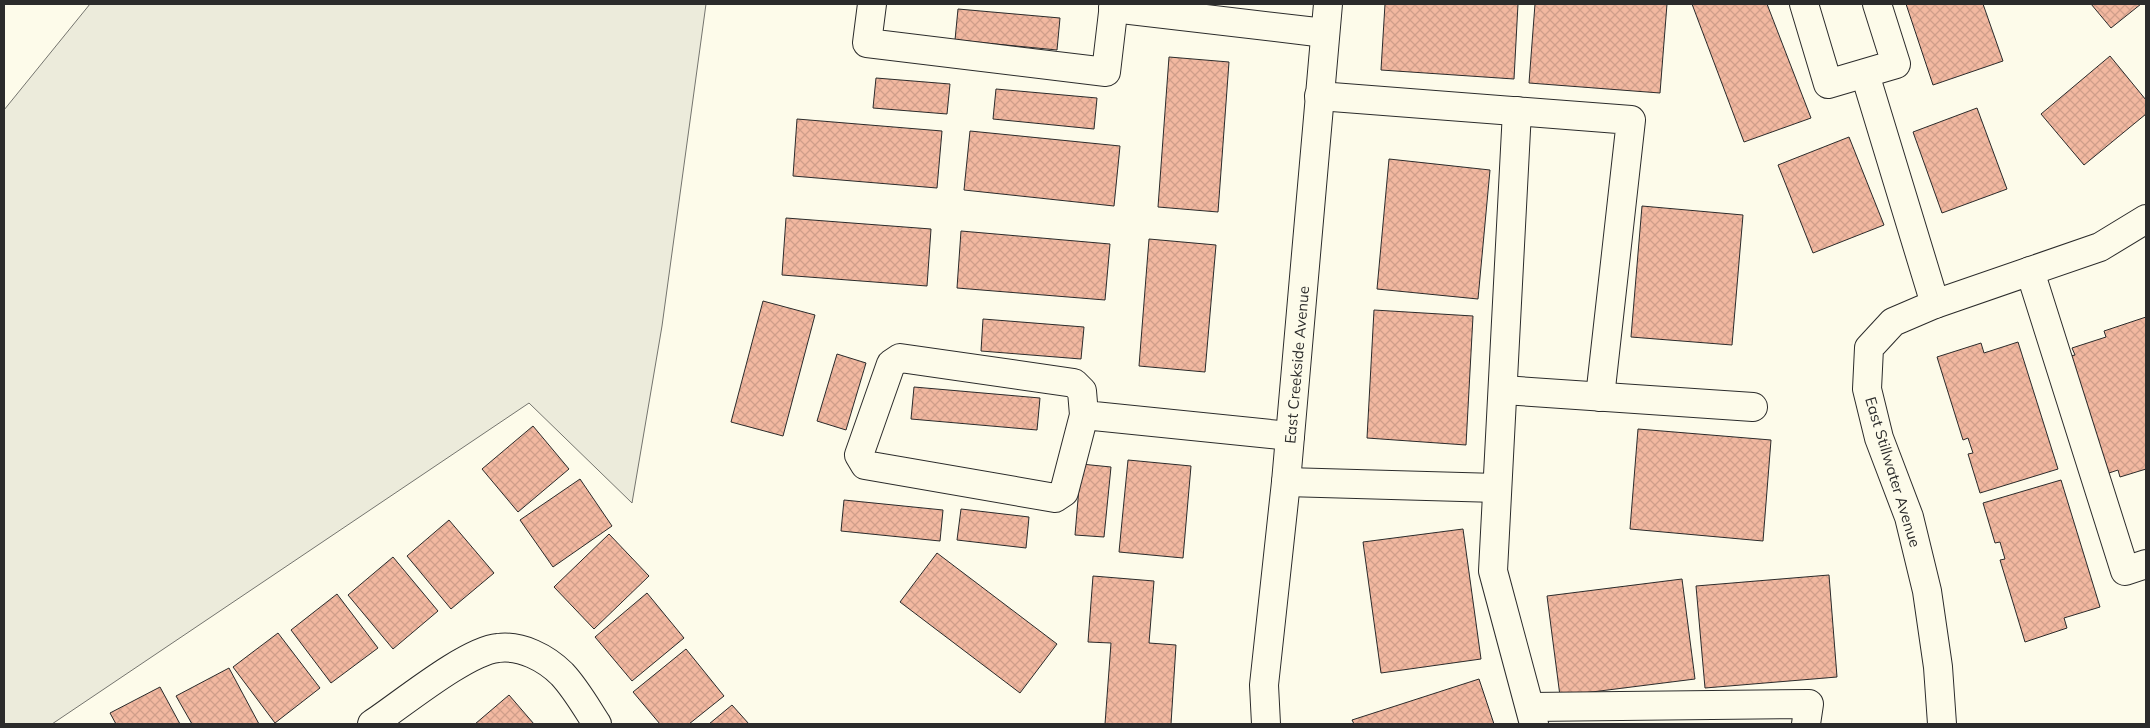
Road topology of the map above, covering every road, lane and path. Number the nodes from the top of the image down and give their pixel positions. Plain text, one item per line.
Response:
1 (872, 4) edge
2 (1328, 4) edge
3 (1804, 4) edge
4 (1877, 4) edge
5 (1113, 6) edge
6 (1325, 33) junction
7 (1865, 74) junction
8 (1319, 96) junction
9 (1518, 111) junction
10 (2146, 219) edge
11 (2030, 272) junction
12 (1934, 304) junction
13 (1503, 390) junction
14 (1600, 396) junction
15 (1753, 407) dead end
16 (1084, 415) junction
17 (1290, 436) junction
18 (1286, 482) junction
19 (1497, 488) junction
20 (2146, 564) edge
21 (1532, 716) edge
22 (372, 724) edge
23 (597, 724) edge
24 (1266, 724) edge
25 (1806, 724) edge
26 (1942, 724) edge

1 - 5 street
2 - 6 street, East Creekside Avenue
3 - 7 street
4 - 7 street
5 - 6 street
6 - 8 street, East Creekside Avenue
7 - 12 street
8 - 9 street
8 - 17 street, East Creekside Avenue
9 - 13 street
9 - 14 street
10 - 11 street, East Stillwater Avenue
11 - 12 street, East Stillwater Avenue
11 - 20 street
12 - 26 street, East Stillwater Avenue
13 - 14 street
13 - 19 street
14 - 15 street
16 - 16 street
16 - 17 street
17 - 18 street, East Creekside Avenue
18 - 19 street
18 - 24 street, East Creekside Avenue
19 - 21 street
21 - 25 street
22 - 23 street

